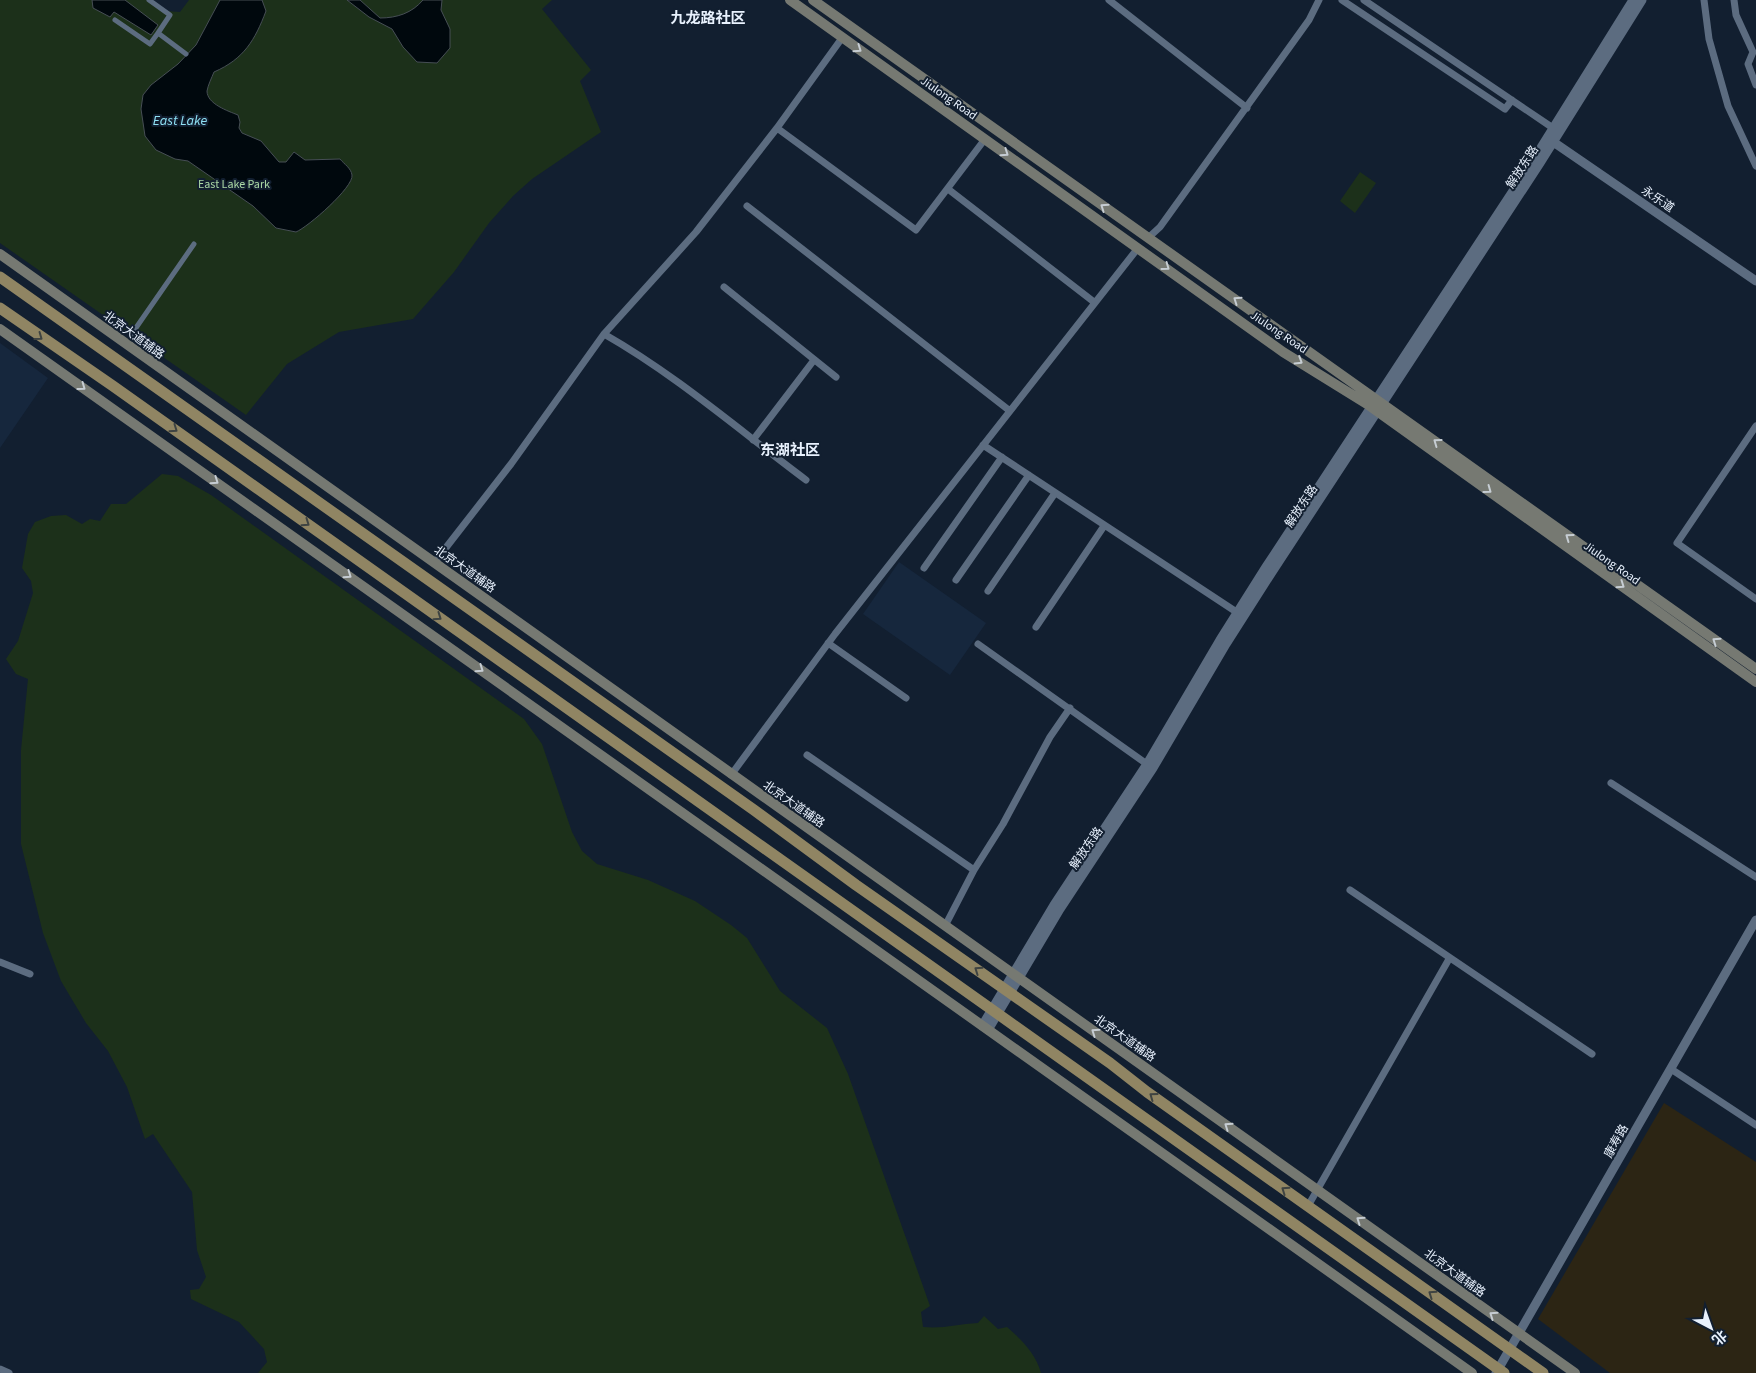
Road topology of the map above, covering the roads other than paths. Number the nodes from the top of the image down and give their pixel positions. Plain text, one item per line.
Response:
1 (149, 0) edge
2 (790, 0) edge
3 (813, 0) edge
4 (1109, 0) edge
5 (1319, 0) edge
6 (1342, 0) edge
7 (1364, 0) edge
8 (1633, 0) edge
9 (1642, 0) edge
10 (1704, 0) edge
11 (1734, 0) edge
12 (1373, 2) edge
13 (115, 20) dead end
14 (158, 33) junction
15 (842, 38) junction
16 (186, 54) dead end
17 (1756, 84) edge
18 (1512, 100) junction
19 (1247, 108) junction
20 (777, 128) junction
21 (1552, 135) junction
22 (985, 139) junction
23 (1756, 166) edge
24 (948, 188) junction
25 (747, 206) dead end
26 (1148, 238) junction
27 (194, 244) dead end
28 (1138, 248) junction
29 (0, 254) edge
30 (1756, 274) edge
31 (0, 277) edge
32 (1756, 281) edge
33 (724, 287) dead end
34 (1094, 302) junction
35 (0, 308) edge
36 (0, 328) edge
37 (604, 334) junction
38 (131, 335) dead end
39 (814, 360) junction
40 (836, 377) dead end
41 (1377, 405) junction
42 (1010, 410) junction
43 (1756, 426) edge
44 (753, 440) junction
45 (983, 445) junction
46 (1002, 458) junction
47 (1029, 475) junction
48 (806, 480) dead end
49 (1055, 493) junction
50 (1104, 526) junction
51 (434, 563) junction
52 (924, 568) dead end
53 (956, 580) dead end
54 (988, 591) dead end
55 (1756, 599) edge
56 (1240, 614) junction
57 (1036, 627) dead end
58 (828, 643) junction
59 (978, 644) dead end
60 (1756, 669) edge
61 (1756, 682) edge
62 (906, 698) dead end
63 (1070, 708) junction
64 (807, 755) dead end
65 (1150, 766) junction
66 (731, 774) junction
67 (1611, 783) dead end
68 (974, 870) junction
69 (1756, 877) edge
70 (1350, 890) dead end
71 (1756, 920) edge
72 (945, 926) junction
73 (1756, 930) edge
74 (1448, 959) junction
75 (0, 962) edge
76 (30, 974) dead end
77 (1016, 977) junction
78 (1008, 991) junction
79 (995, 1012) junction
80 (985, 1028) junction
81 (1592, 1054) dead end
82 (1673, 1070) junction
83 (1756, 1125) edge
84 (1317, 1190) junction
85 (1308, 1206) junction
86 (1522, 1335) junction
87 (1512, 1351) junction
88 (0, 1369) edge
89 (1501, 1372) edge
90 (8, 1373) edge
91 (1472, 1373) edge
92 (1543, 1373) edge
93 (1575, 1373) edge

1 - 14 street
2 - 15 main road, Jiulong Road
26 -> 3 main road, Jiulong Road
4 - 19 street
5 - 19 street
6 - 18 street
7 - 12 street
8 - 21 street, 解放东路
9 - 21 street, 解放东路
10 - 23 street
11 - 17 street
12 - 18 street
13 - 14 street
14 - 16 street
15 - 20 street
15 -> 22 main road, Jiulong Road
18 - 21 street
19 - 26 street
20 - 24 street
20 - 37 street
21 - 30 street, 永乐道
21 - 32 street, 永乐道
21 - 41 street, 解放东路
22 - 24 street
22 -> 28 main road, Jiulong Road
24 - 34 street
25 - 42 street
41 -> 26 main road, Jiulong Road
27 - 38 street
28 - 34 street
28 -> 41 main road, Jiulong Road
29 - 51 main road, 北京大道辅路
78 -> 31 main road
33 - 39 street
34 - 42 street
35 -> 79 main road
36 -> 80 main road
37 - 44 street
37 - 51 street
39 - 40 street
39 - 44 street
41 - 56 street, 解放东路
60 -> 41 main road, Jiulong Road
41 -> 61 main road, Jiulong Road
42 - 45 street
43 - 55 street
44 - 48 street
45 - 46 street
45 - 58 street
46 - 47 street
46 - 52 street
47 - 49 street
47 - 53 street
49 - 50 street
49 - 54 street
50 - 56 street
50 - 57 street
51 - 66 main road, 北京大道辅路
56 - 65 street, 解放东路
58 - 62 street
58 - 66 street
59 - 63 street
63 - 65 street
63 - 68 street
64 - 68 street
65 - 77 street, 解放东路
66 - 72 main road, 北京大道辅路
67 - 69 street
68 - 72 street
70 - 74 street
71 - 82 street, 康寿路
72 - 77 main road, 北京大道辅路
73 - 82 street, 康寿路
74 - 81 street
74 - 84 street
75 - 76 street
77 - 78 street, 解放东路
84 -> 77 main road, 北京大道辅路
78 - 79 street, 解放东路
85 -> 78 main road
79 - 80 street, 解放东路
79 - 89 main road
80 - 91 main road
82 - 83 street
82 - 86 street, 康寿路
84 - 85 street
86 -> 84 main road, 北京大道辅路
87 -> 85 main road
86 - 87 street, 康寿路
86 - 93 main road, 北京大道辅路
87 - 89 street, 康寿路
87 - 92 main road
88 - 90 street

